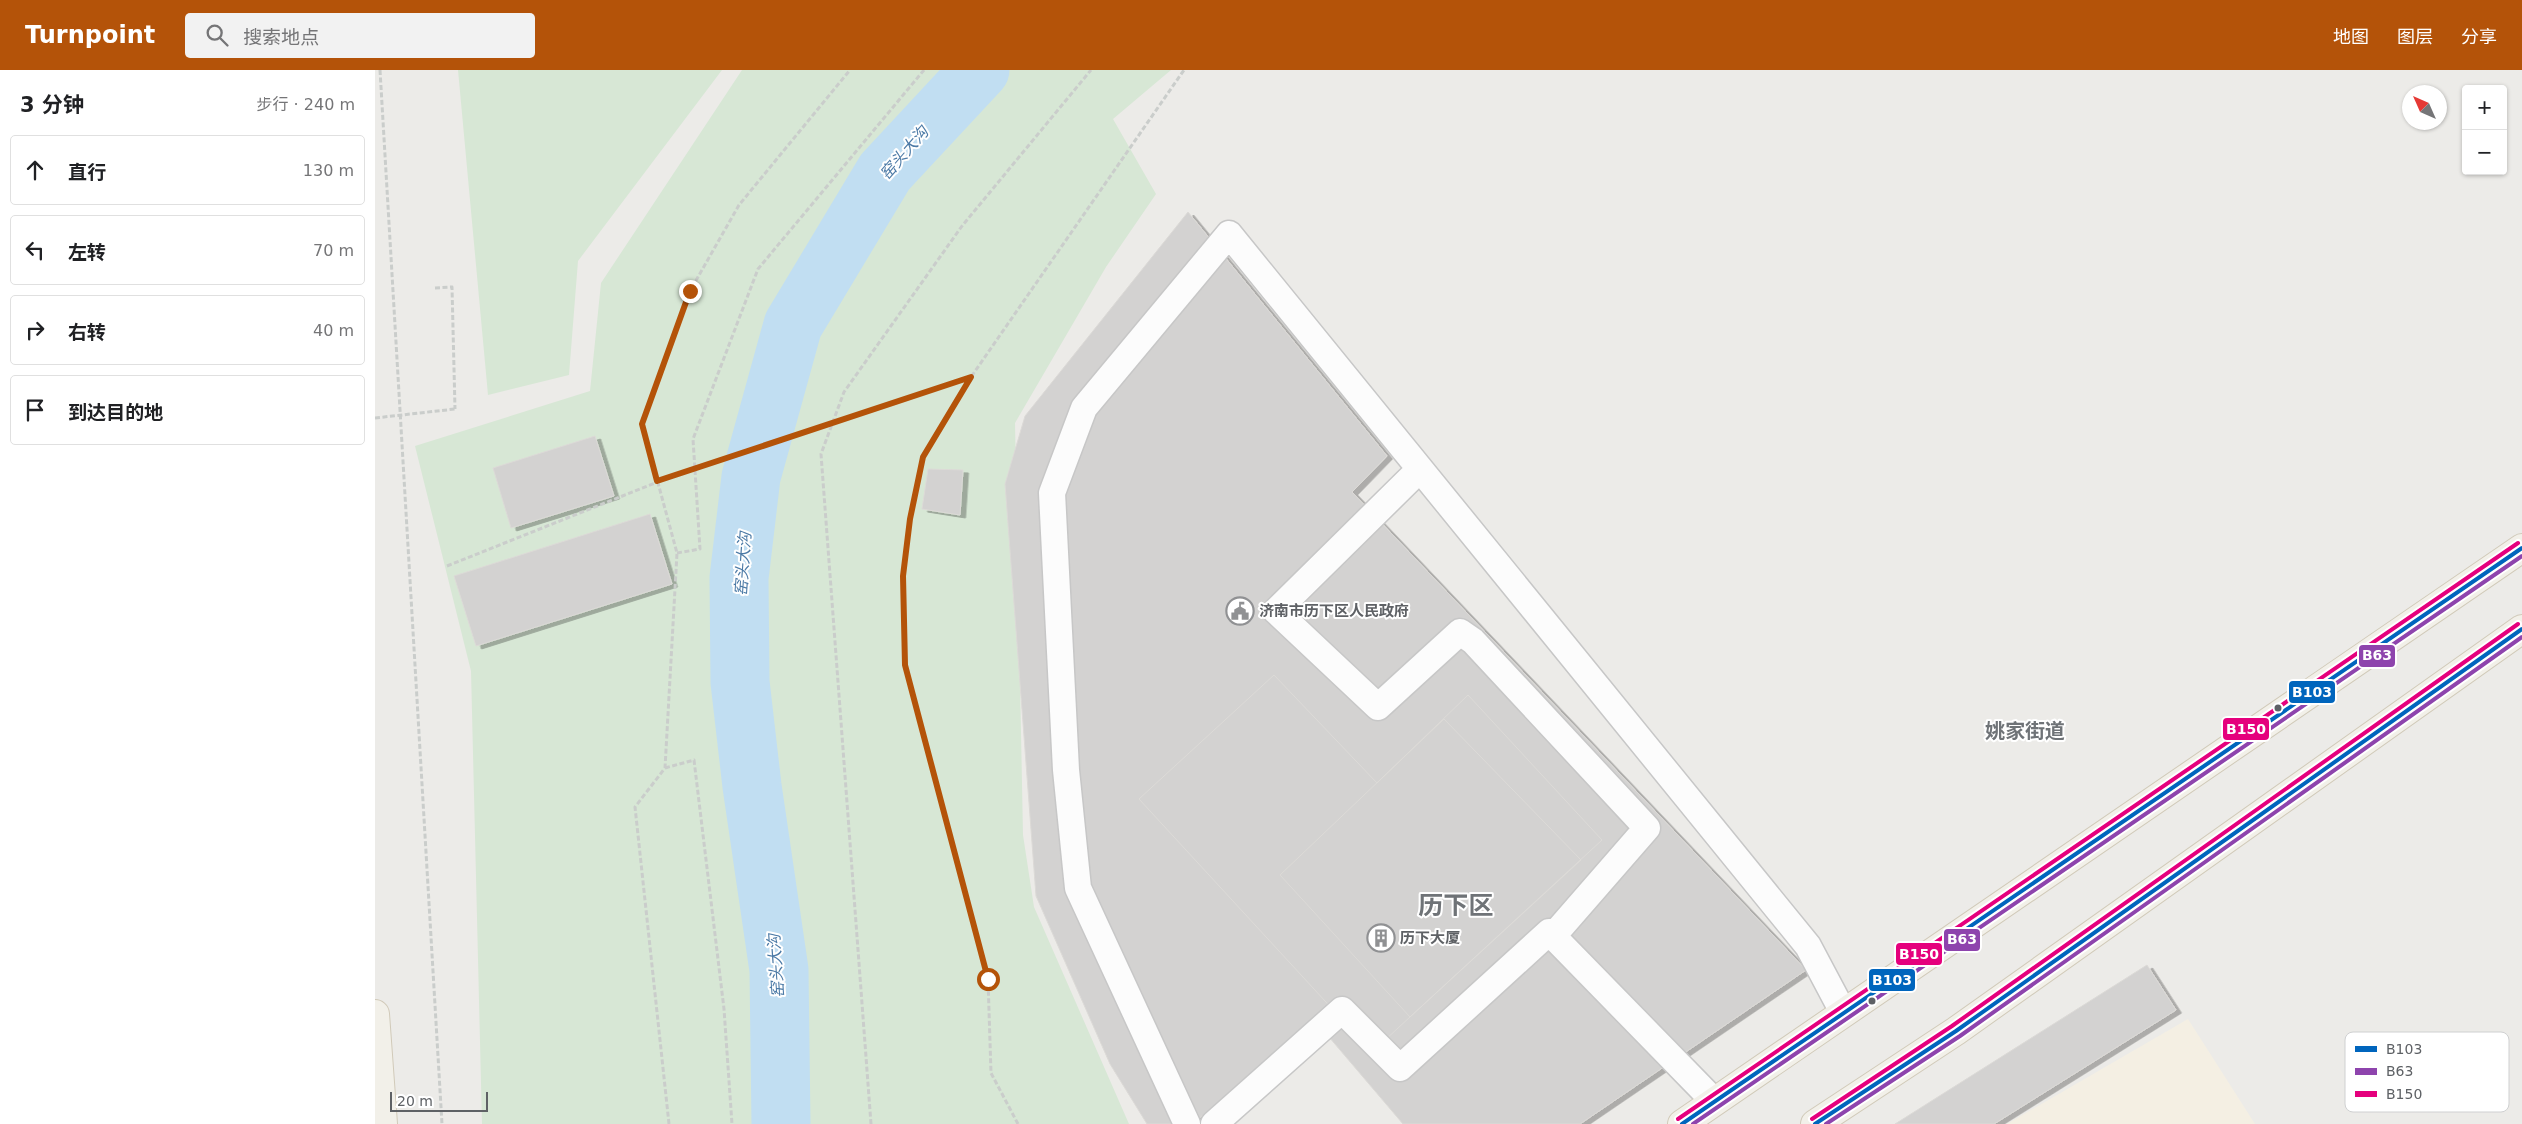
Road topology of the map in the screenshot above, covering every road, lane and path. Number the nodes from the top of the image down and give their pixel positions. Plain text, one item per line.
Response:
1 (380, 70) edge
2 (849, 70) edge
3 (924, 70) edge
4 (1091, 70) edge
5 (1184, 70) edge
6 (435, 288) dead end
7 (971, 377) junction
8 (375, 418) edge
9 (1420, 469) junction
10 (659, 481) junction
11 (2522, 548) edge
12 (677, 553) junction
13 (447, 566) dead end
14 (2522, 629) edge
15 (665, 768) junction
16 (1553, 936) junction
17 (1843, 1012) junction
18 (375, 1014) edge
19 (1714, 1101) junction
20 (383, 1124) edge
21 (442, 1124) edge
22 (669, 1124) edge
23 (732, 1124) edge
24 (871, 1124) edge
25 (1018, 1124) edge
26 (1187, 1124) edge
27 (1213, 1124) edge
28 (1681, 1124) edge
29 (1815, 1124) edge

1 - 21 path
2 - 10 path
3 - 12 path
4 - 24 path
5 - 7 path
6 - 8 path, bridge
7 - 10 path, bridge
7 - 25 path
9 - 16 street
9 - 17 street
9 - 26 street
10 - 12 path
10 - 13 path
11 - 17 main road
12 - 15 path
14 - 29 main road
15 - 22 path
15 - 23 path
16 - 19 street
16 - 27 street
17 - 19 main road
18 - 20 main road
19 - 28 main road

